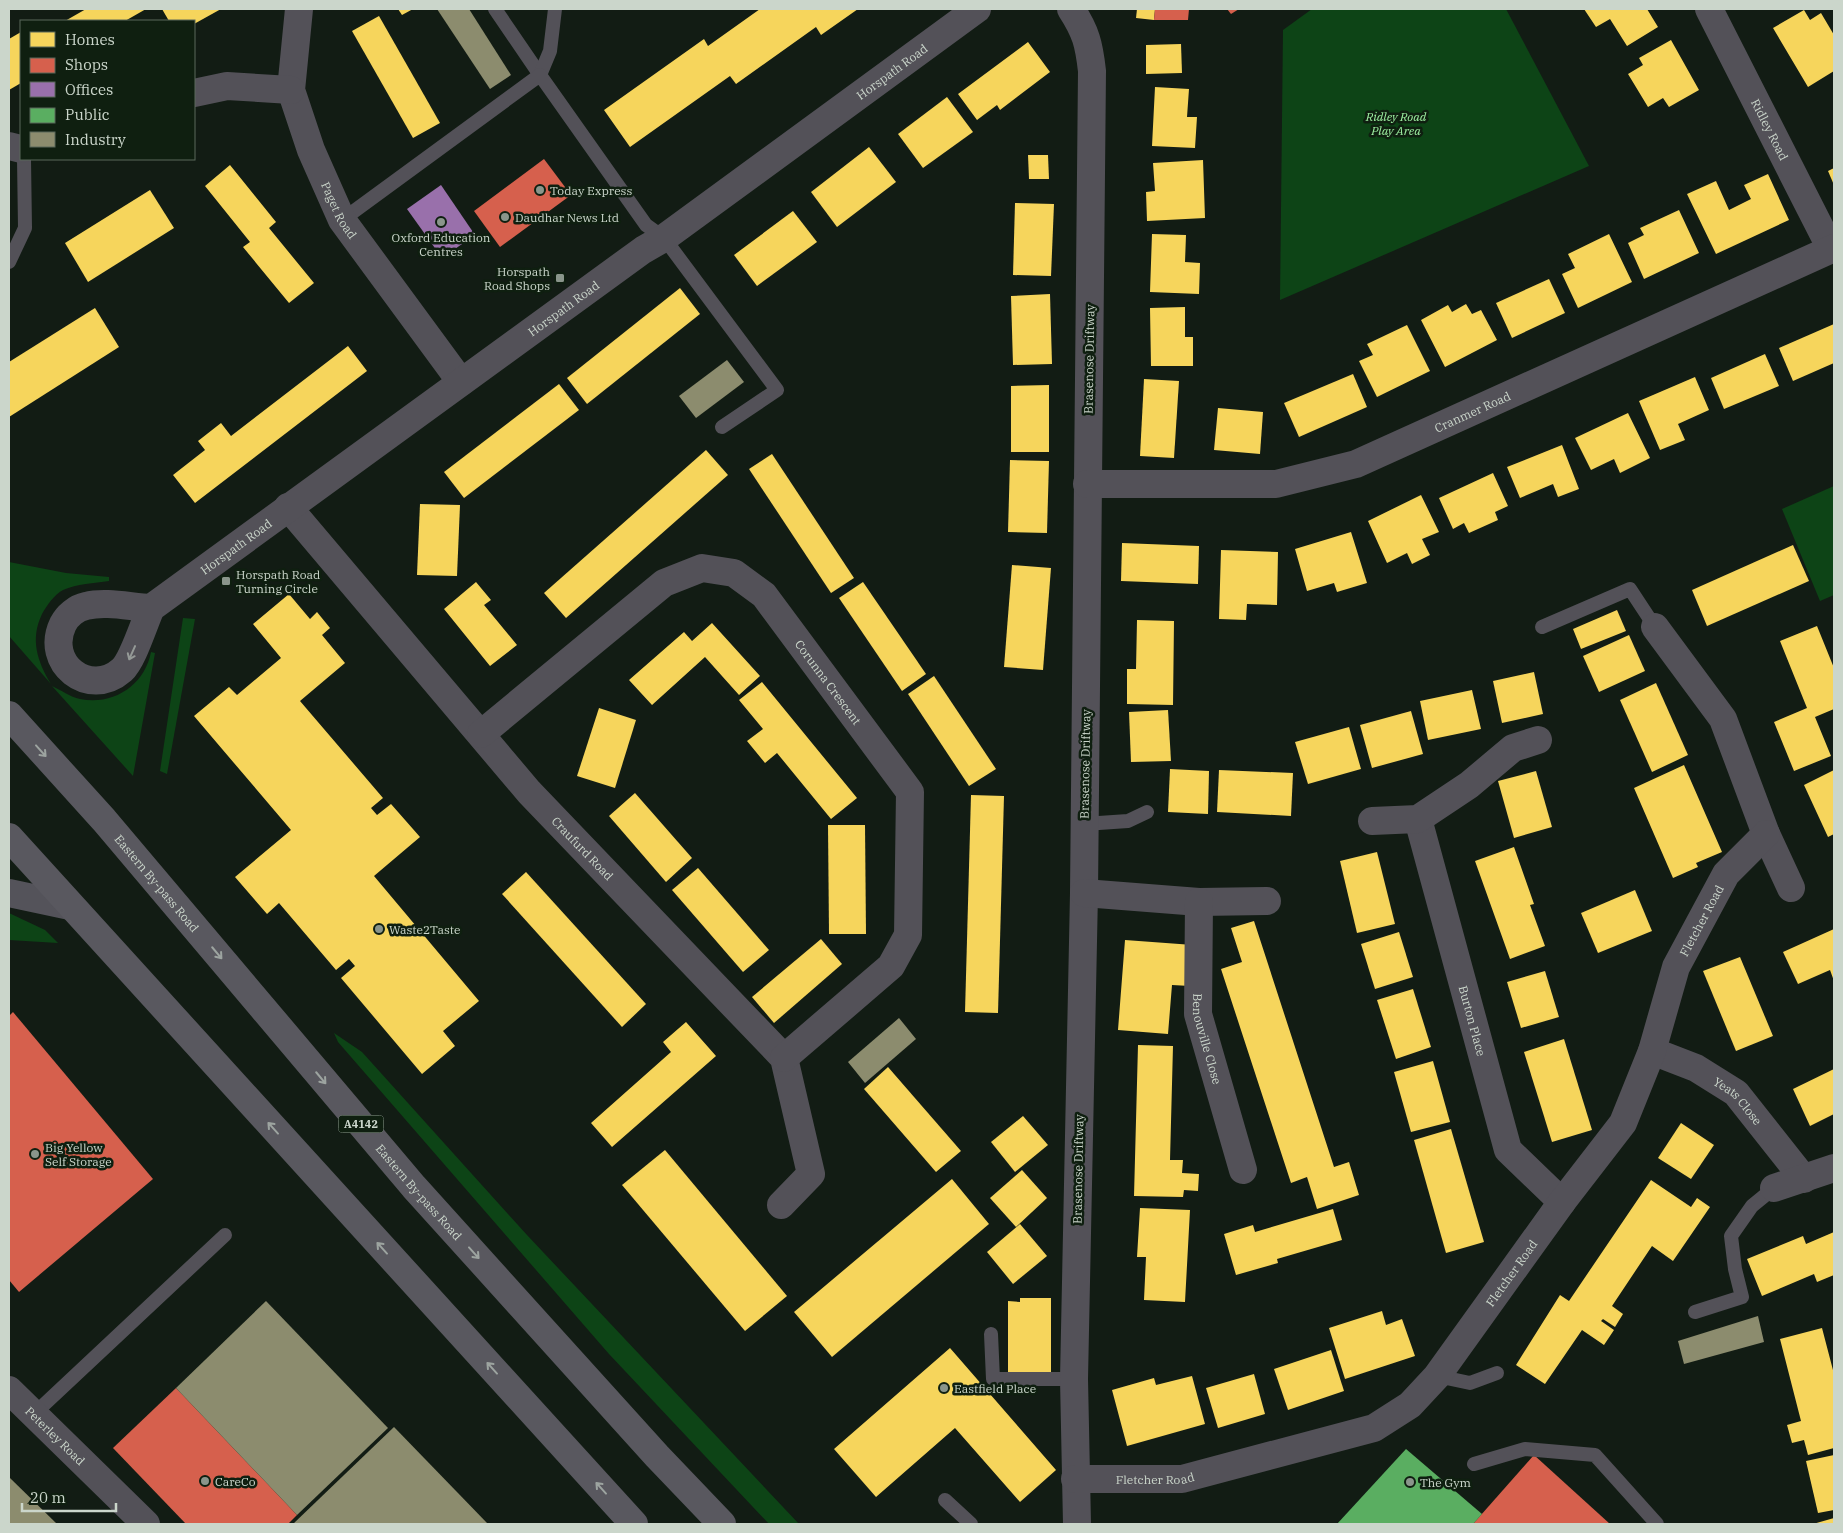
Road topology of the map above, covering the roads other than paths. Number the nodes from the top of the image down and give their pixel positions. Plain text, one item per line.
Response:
1 (299, 9) edge
2 (494, 9) edge
3 (555, 9) edge
4 (1071, 9) edge
5 (1709, 9) edge
6 (970, 11) edge
7 (540, 75) junction
8 (291, 90) junction
9 (195, 93) edge
10 (24, 160) edge
11 (342, 220) junction
12 (664, 238) junction
13 (1832, 248) edge
14 (9, 262) edge
15 (461, 382) junction
16 (722, 428) dead end
17 (1087, 484) junction
18 (288, 507) junction
19 (151, 608) dead end
20 (1542, 627) dead end
21 (1655, 627) joint
22 (9, 715) edge
23 (481, 734) junction
24 (1538, 740) dead end
25 (1147, 812) dead end
26 (1418, 819) junction
27 (1372, 821) dead end
28 (1084, 824) junction
29 (1766, 834) junction
30 (9, 837) edge
31 (1791, 888) dead end
32 (9, 893) edge
33 (1084, 893) junction
34 (1267, 901) dead end
35 (1199, 902) junction
36 (70, 906) junction
37 (1652, 1051) junction
38 (784, 1058) junction
39 (1834, 1168) edge
40 (1243, 1170) dead end
41 (1804, 1179) junction
42 (1774, 1188) joint
43 (1562, 1202) junction
44 (781, 1205) dead end
45 (225, 1235) dead end
46 (1695, 1312) dead end
47 (991, 1334) dead end
48 (1497, 1373) dead end
49 (1437, 1376) junction
50 (1074, 1379) junction
51 (9, 1390) edge
52 (34, 1414) junction
53 (1474, 1464) dead end
54 (1075, 1479) junction
55 (945, 1500) dead end
56 (146, 1524) edge
57 (634, 1524) edge
58 (722, 1524) edge
59 (971, 1524) edge
60 (1077, 1524) edge
61 (1657, 1524) edge

1 - 8 street, Paget Road
2 - 7 lane
3 - 7 lane
4 - 17 street, Brasenose Driftway
5 - 13 street, Ridley Road
6 - 12 street, Horspath Road
7 - 11 lane
7 - 12 lane
8 - 9 street
8 - 11 street, Paget Road
10 - 14 lane
11 - 15 street, Paget Road
12 - 15 street, Horspath Road
12 - 16 lane
13 - 17 street, Cranmer Road
15 - 18 street, Horspath Road
17 - 28 street, Brasenose Driftway
18 - 19 street, Horspath Road
18 - 23 street, Craufurd Road
20 - 21 lane
21 - 29 street
22 -> 58 highway, Eastern By-pass Road / A4142
23 - 38 street, Craufurd Road
23 - 38 street, Corunna Crescent
24 - 26 street
25 - 28 lane
26 - 27 street
26 - 43 street, Burton Place
28 - 33 street, Brasenose Driftway
29 - 31 street
29 - 37 street, Fletcher Road
30 - 36 highway
32 - 36 street
33 - 35 street
33 - 50 street, Brasenose Driftway
34 - 35 street
35 - 40 street, Benouville Close
57 -> 36 highway
37 - 41 street, Yeats Close
37 - 43 street, Fletcher Road
38 - 44 street
39 - 41 street
41 - 42 street
42 - 46 lane
43 - 49 street, Fletcher Road
45 - 52 lane
47 - 50 lane
48 - 49 lane
49 - 54 street, Fletcher Road
50 - 54 street, Brasenose Driftway
51 - 52 street, Peterley Road
52 - 56 street, Peterley Road
53 - 61 lane
54 - 60 street, Brasenose Driftway
55 - 59 lane

